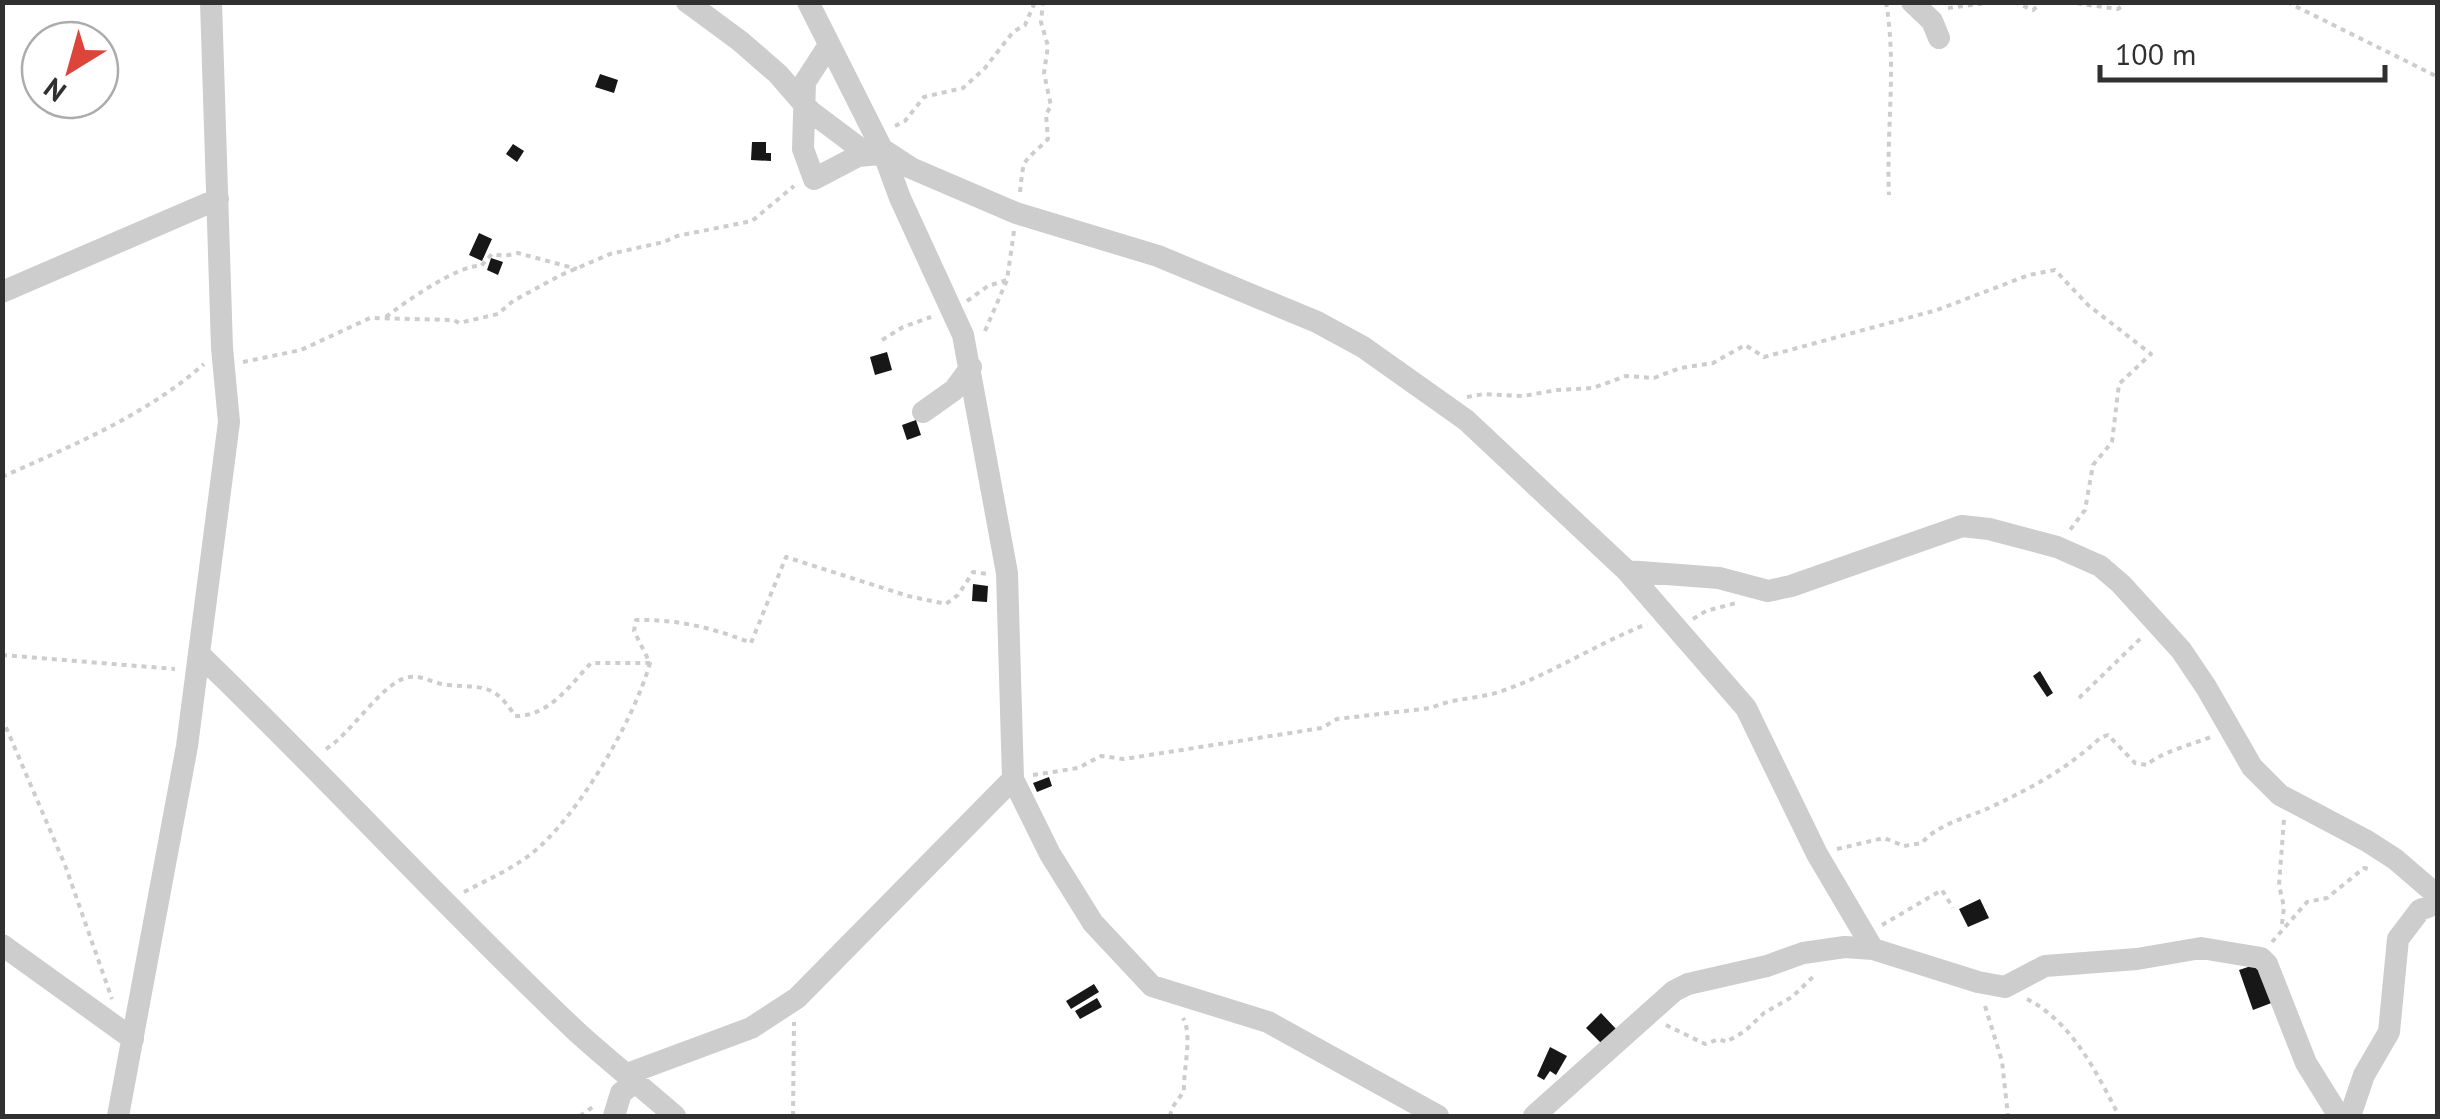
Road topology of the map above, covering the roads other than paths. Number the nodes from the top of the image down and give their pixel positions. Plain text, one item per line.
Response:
1 (211, 2) edge
2 (687, 2) edge
3 (808, 2) edge
4 (1918, 7) edge
5 (1939, 38) dead end
6 (829, 45) junction
7 (804, 104) junction
8 (877, 148) junction
9 (218, 198) junction
10 (2, 292) edge
11 (970, 367) junction
12 (923, 412) dead end
13 (1626, 572) junction
14 (201, 656) junction
15 (1014, 778) junction
16 (2438, 899) edge
17 (1861, 944) junction
18 (2, 946) edge
19 (128, 1036) junction
20 (631, 1078) junction
21 (118, 1116) edge
22 (614, 1116) edge
23 (675, 1116) edge
24 (1438, 1116) edge
25 (1534, 1116) edge
26 (2339, 1116) edge
27 (2350, 1116) edge

1 - 9 street
2 - 7 street
3 - 6 street
4 - 5 street
6 - 7 street
6 - 8 street
7 - 8 street
7 - 8 street
8 - 11 street
8 - 13 street
9 - 10 street
9 - 14 street
11 - 12 street
11 - 15 street
13 - 16 street
13 - 17 street
14 - 19 street
14 - 20 street
15 - 20 street
15 - 24 street
16 - 27 street
17 - 25 street
17 - 26 street
18 - 19 street
19 - 21 street
20 - 22 street
20 - 23 street

